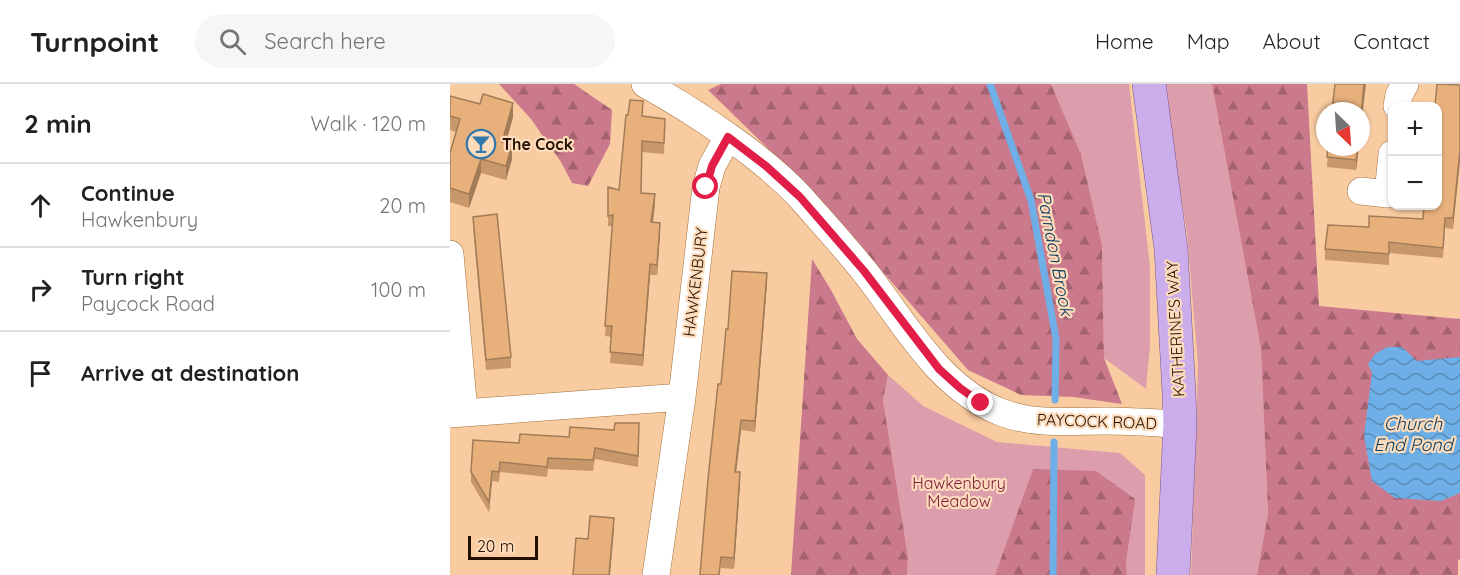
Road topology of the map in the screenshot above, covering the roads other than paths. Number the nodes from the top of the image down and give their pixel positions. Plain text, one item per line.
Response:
1 (645, 84) edge
2 (1149, 84) edge
3 (1405, 84) edge
4 (1398, 102) edge
5 (728, 137) junction
6 (1392, 156) edge
7 (1361, 190) dead end
8 (450, 254) edge
9 (682, 397) junction
10 (457, 413) edge
11 (1180, 424) junction
12 (656, 575) edge
13 (1173, 575) edge

1 - 5 street, PAYCOCK ROAD
2 - 11 main road, KATHERINE'S WAY
3 - 4 street
5 - 9 street, HAWKENBURY
5 - 11 street, PAYCOCK ROAD
6 - 7 street
8 - 10 street
9 - 10 street
9 - 12 street, HAWKENBURY
11 - 13 main road, KATHERINE'S WAY

